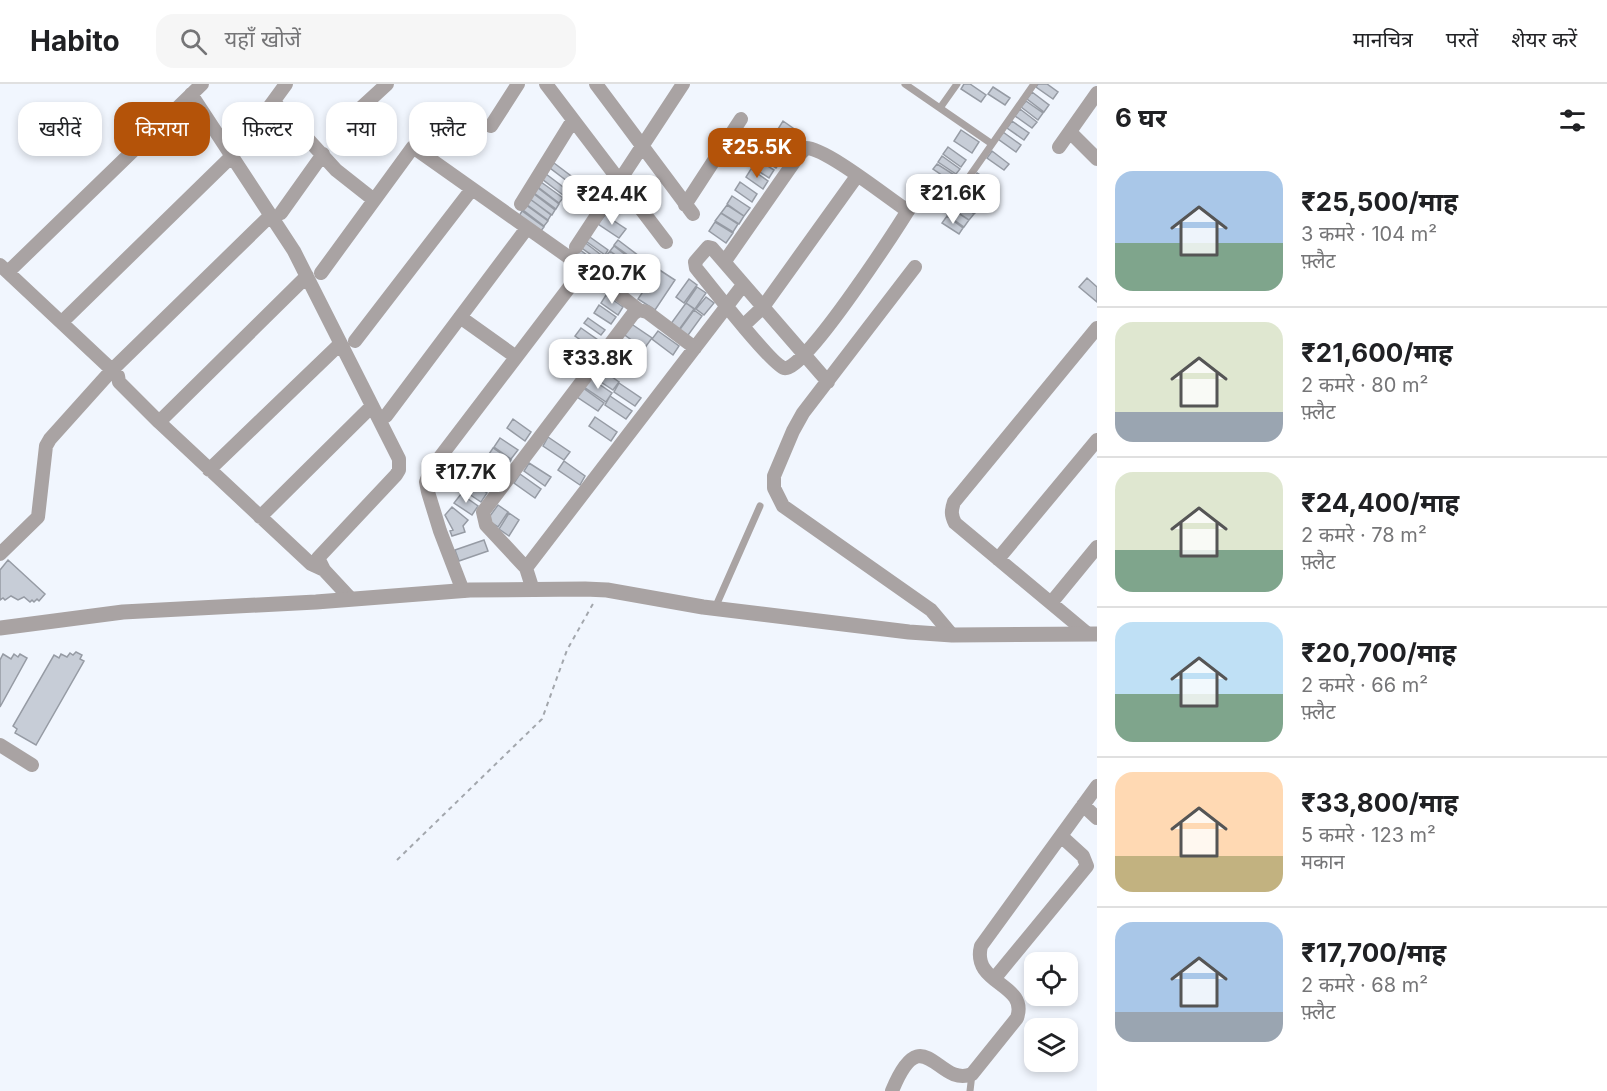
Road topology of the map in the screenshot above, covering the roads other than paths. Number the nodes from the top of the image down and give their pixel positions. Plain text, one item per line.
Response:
1 (286, 84) edge
2 (387, 84) edge
3 (518, 84) edge
4 (546, 84) edge
5 (683, 84) edge
6 (905, 84) edge
7 (957, 84) edge
8 (1034, 84) edge
9 (598, 85) edge
10 (197, 89) edge
11 (1097, 93) edge
12 (274, 102) edge
13 (367, 102) edge
14 (940, 108) junction
15 (741, 119) dead end
16 (573, 120) junction
17 (491, 126) dead end
18 (222, 128) edge
19 (1070, 132) junction
20 (314, 144) edge
21 (992, 144) junction
22 (1059, 147) dead end
23 (642, 148) junction
24 (323, 154) junction
25 (232, 156) edge
26 (240, 156) edge
27 (1097, 159) edge
28 (857, 176) junction
29 (619, 179) junction
30 (471, 189) junction
31 (917, 196) dead end
32 (375, 200) junction
33 (521, 204) dead end
34 (948, 207) dead end
35 (908, 211) junction
36 (276, 214) junction
37 (527, 228) junction
38 (666, 242) dead end
39 (576, 247) dead end
40 (725, 261) junction
41 (915, 267) dead end
42 (4, 268) edge
43 (584, 268) junction
44 (314, 275) junction
45 (743, 285) junction
46 (726, 305) junction
47 (763, 307) junction
48 (639, 310) junction
49 (460, 317) junction
50 (62, 322) junction
51 (744, 325) junction
52 (1097, 328) edge
53 (355, 341) dead end
54 (340, 344) junction
55 (695, 348) junction
56 (806, 355) junction
57 (516, 357) junction
58 (115, 373) junction
59 (828, 382) junction
60 (372, 406) junction
61 (386, 416) dead end
62 (162, 419) junction
63 (1097, 440) edge
64 (213, 467) junction
65 (760, 506) dead end
66 (263, 514) junction
67 (1097, 547) edge
68 (0, 554) edge
69 (998, 559) junction
70 (321, 564) junction
71 (526, 568) junction
72 (533, 590) junction
73 (463, 591) junction
74 (351, 600) junction
75 (1051, 603) junction
76 (715, 608) junction
77 (0, 628) edge
78 (1093, 634) edge
79 (952, 635) junction
80 (0, 745) edge
81 (32, 765) dead end
82 (1097, 786) edge
83 (1083, 805) junction
84 (1097, 818) edge
85 (1061, 836) junction
86 (994, 979) junction
87 (972, 1074) junction
88 (892, 1091) edge
89 (970, 1091) edge

1 - 12 street
2 - 13 street
3 - 17 street
4 - 16 street
5 - 23 street
6 - 14 lane
7 - 14 lane
8 - 21 lane
9 - 23 street
10 - 18 street
10 - 42 street
11 - 19 street
14 - 21 lane
15 - 23 street
16 - 29 street
16 - 33 street
19 - 22 street
19 - 27 street
20 - 24 street
21 - 34 lane
23 - 29 street
24 - 32 street
24 - 36 street
25 - 50 street
26 - 36 street
28 - 35 street
28 - 40 street
28 - 47 street
29 - 38 street
29 - 39 street
30 - 32 street
30 - 37 street
30 - 53 street
31 - 35 street
32 - 44 street
35 - 56 street
36 - 44 street
36 - 58 street
37 - 43 street
37 - 49 street
40 - 45 street
40 - 46 street
41 - 59 street
42 - 50 street
43 - 48 street
43 - 57 street
44 - 54 street
44 - 62 street
45 - 46 street
45 - 47 street
46 - 51 street
46 - 55 street
47 - 51 street
47 - 56 street
48 - 55 street
48 - 71 street
49 - 57 street
49 - 61 street
50 - 58 street
51 - 56 street
52 - 69 street
54 - 60 street
54 - 64 street
55 - 71 street
56 - 59 street
57 - 73 street
58 - 62 street
58 - 68 street
59 - 79 street
60 - 66 street
60 - 70 street
62 - 64 street
63 - 69 street
64 - 66 street
65 - 76 lane
66 - 70 street
67 - 75 street
69 - 75 street
70 - 74 street
71 - 72 street
72 - 73 street
72 - 76 street
73 - 74 street
74 - 77 street
75 - 78 street
76 - 79 street
78 - 79 street
80 - 81 street
82 - 83 street
83 - 84 street
83 - 85 street
85 - 86 street
85 - 86 street
86 - 87 street
87 - 88 street
87 - 89 lane

